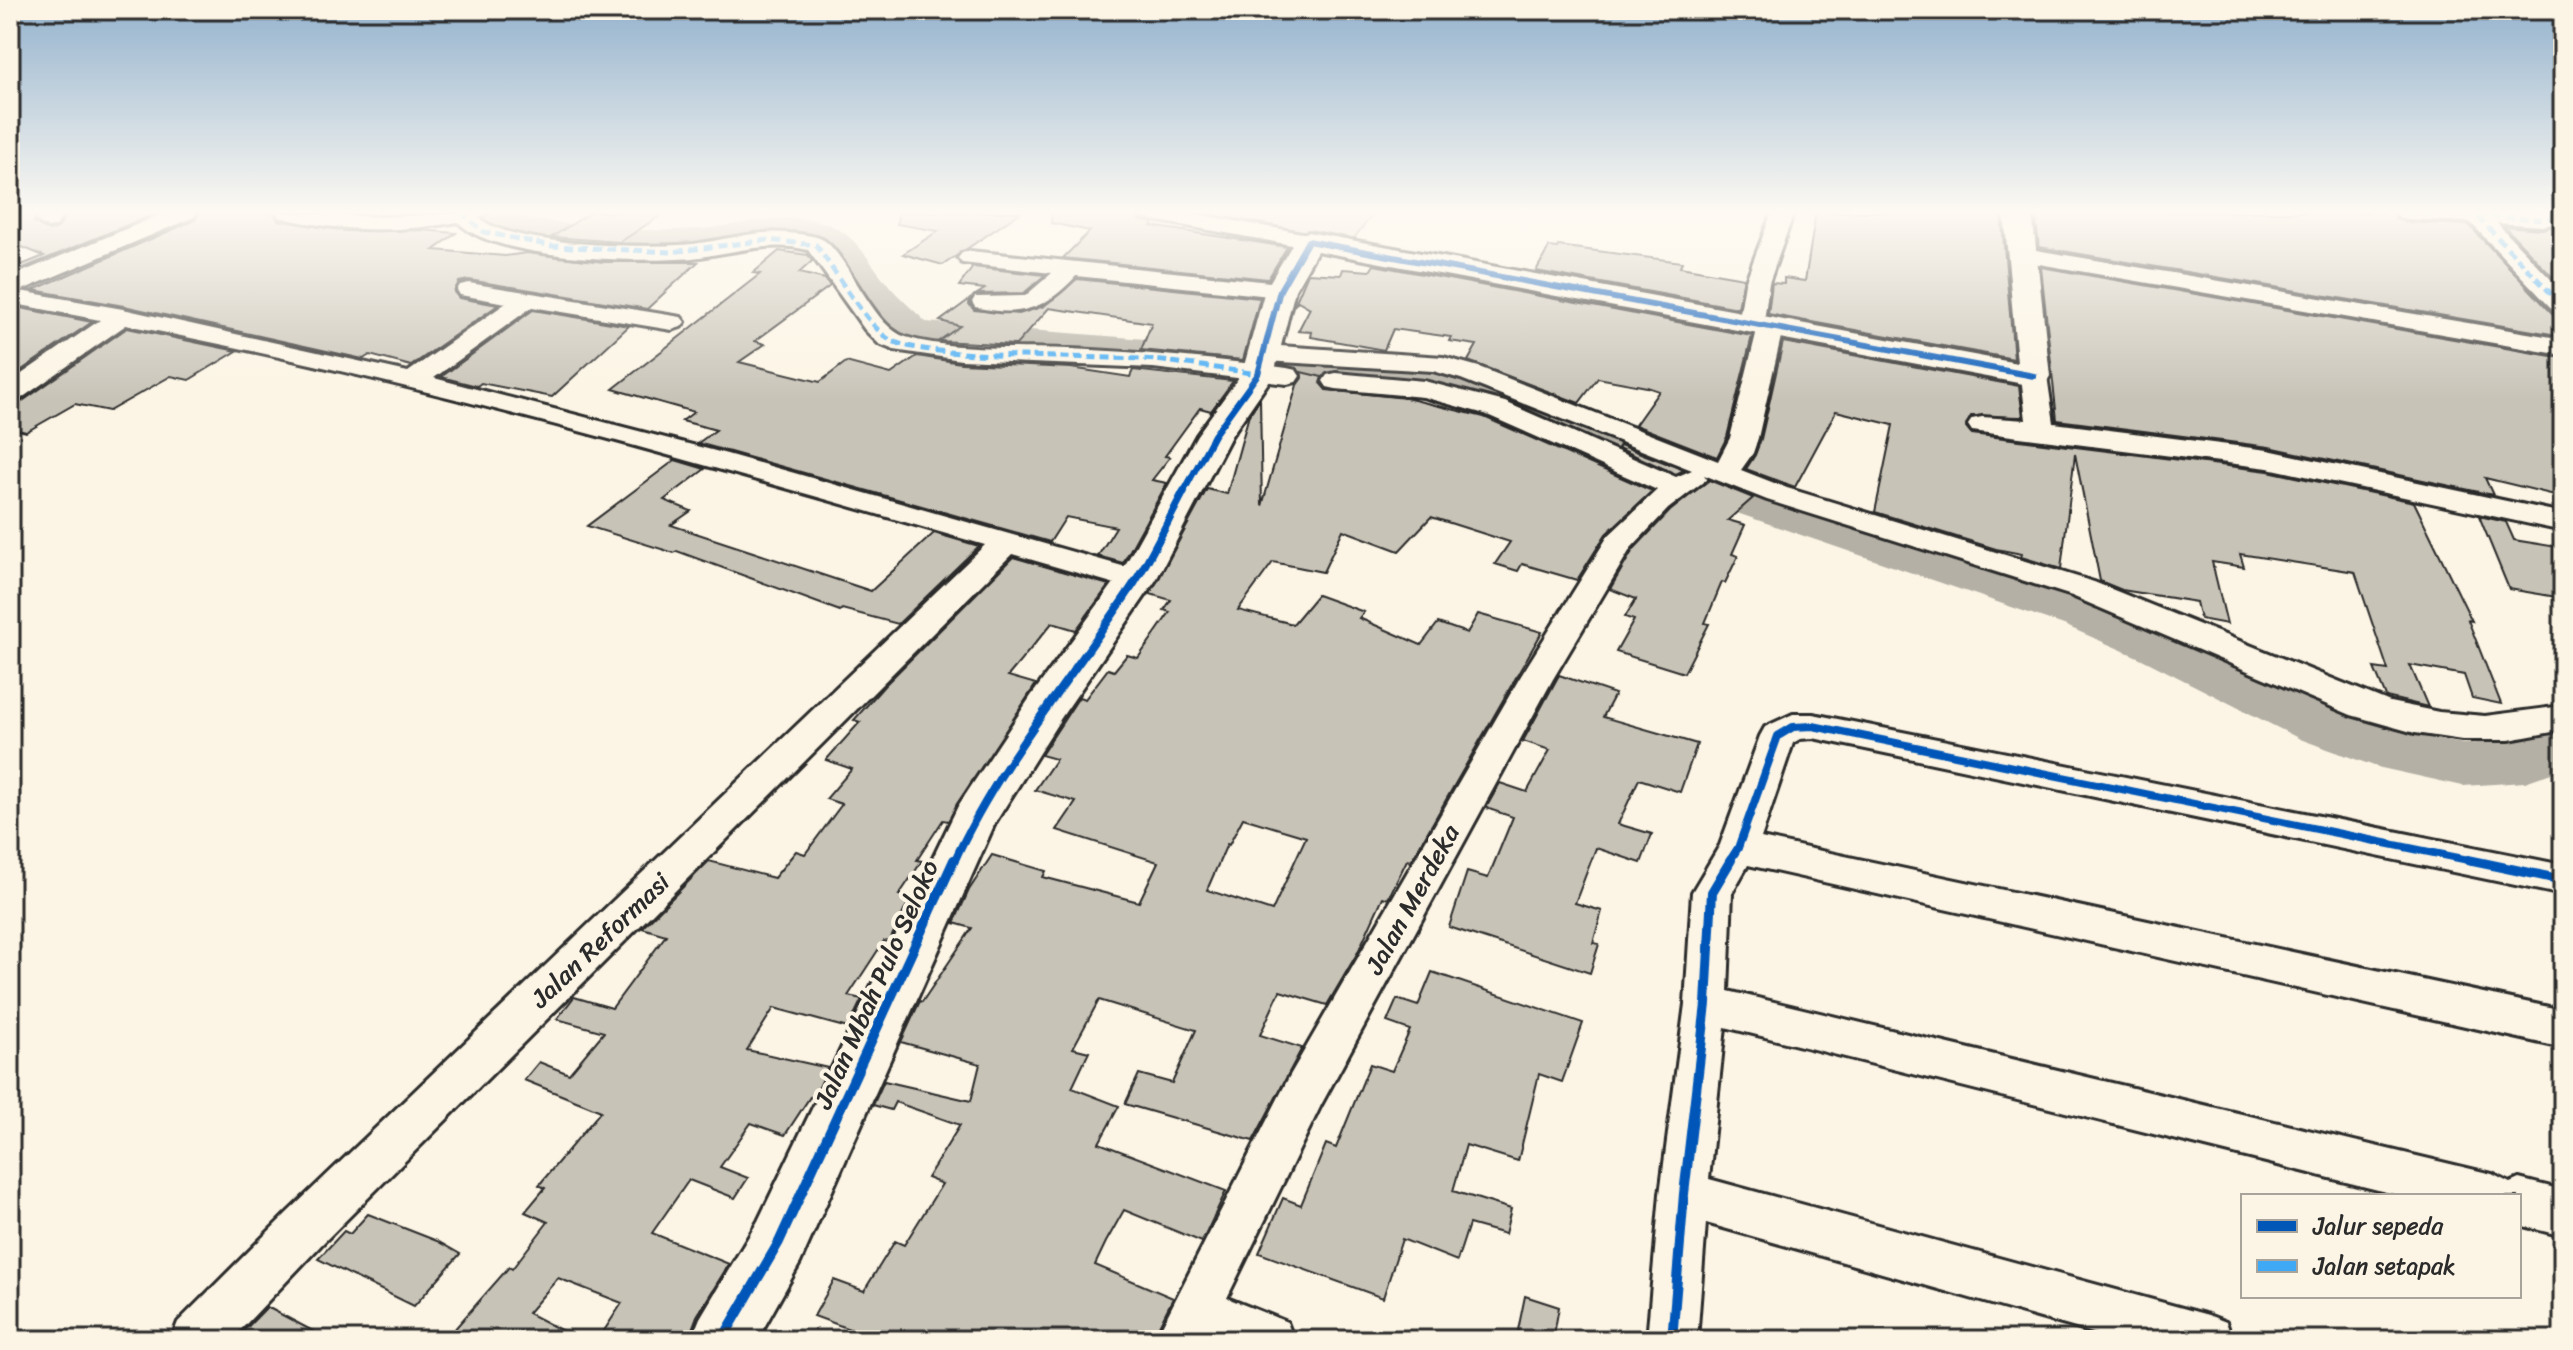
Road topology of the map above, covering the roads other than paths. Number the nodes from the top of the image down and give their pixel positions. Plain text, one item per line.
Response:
1 (36, 275) edge
2 (838, 275) edge
3 (1063, 275) edge
4 (1137, 275) edge
5 (1289, 275) edge
6 (1489, 275) edge
7 (1760, 275) edge
8 (2026, 275) edge
9 (2141, 275) edge
10 (2533, 275) edge
11 (10, 286) edge
12 (469, 290) dead end
13 (1280, 290) junction
14 (10, 296) edge
15 (529, 298) junction
16 (984, 302) dead end
17 (2563, 306) edge
18 (123, 316) junction
19 (672, 322) dead end
20 (1760, 326) junction
21 (2563, 347) edge
22 (1262, 363) junction
23 (2034, 376) junction
24 (411, 382) junction
25 (10, 394) edge
26 (1982, 425) dead end
27 (2041, 430) junction
28 (1698, 478) junction
29 (2563, 522) edge
30 (1006, 542) junction
31 (1136, 580) junction
32 (2563, 718) edge
33 (1738, 848) junction
34 (2563, 880) edge
35 (1706, 1004) junction
36 (2563, 1029) edge
37 (1684, 1194) junction
38 (2484, 1194) edge
39 (2521, 1202) edge
40 (2563, 1213) edge
41 (1188, 1325) edge
42 (196, 1340) edge
43 (722, 1340) edge
44 (1269, 1340) edge
45 (1672, 1340) edge
46 (2208, 1340) edge

1 - 11 street
2 - 22 street
3 - 16 street
4 - 13 street
5 - 13 street
6 - 20 street
7 - 20 street, Jalan Merdeka
8 - 23 street
9 - 21 street
10 - 17 street
12 - 15 street
13 - 22 street
14 - 18 street
15 - 19 street
15 - 24 street
18 - 24 street
18 - 25 street
20 - 23 street
20 - 28 street, Jalan Merdeka
22 - 28 street
22 - 31 street, Jalan Mbah Pulo Seloko
23 - 27 street
24 - 30 street
26 - 27 street
27 - 29 street
28 - 32 street
28 - 41 street, Jalan Merdeka
30 - 31 street
30 - 42 street, Jalan Reformasi
31 - 43 street, Jalan Mbah Pulo Seloko
33 - 34 street
33 - 35 street
33 - 36 street
35 - 37 street
35 - 38 street
37 - 45 street
37 - 46 street
39 - 40 street
41 - 44 street

